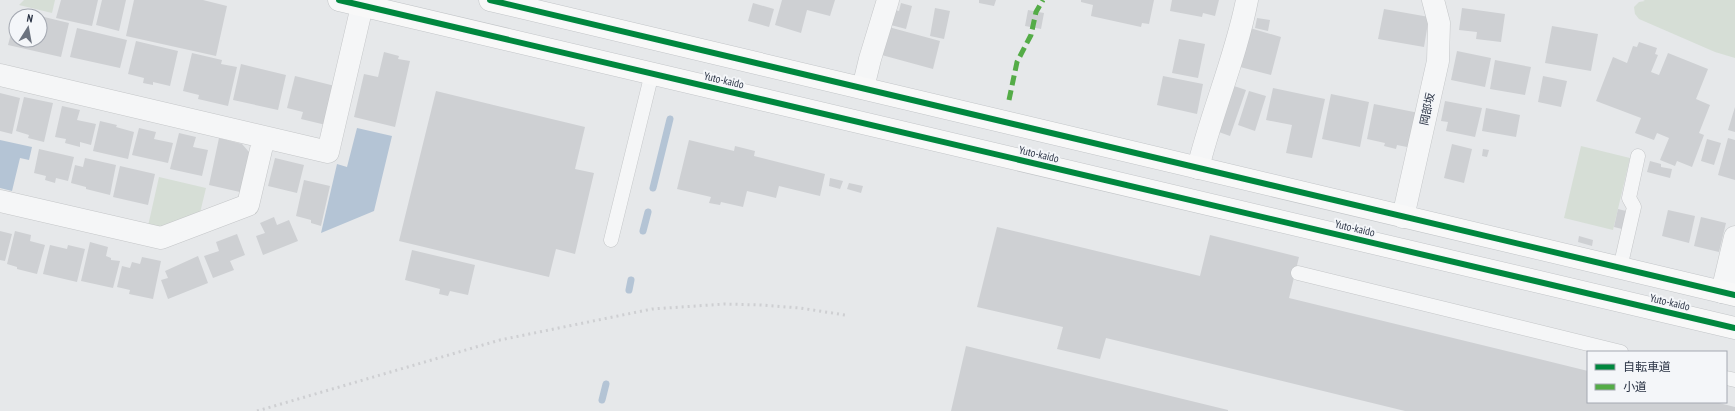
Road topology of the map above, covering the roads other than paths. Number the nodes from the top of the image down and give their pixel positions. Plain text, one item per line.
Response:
1 (339, 0) edge
2 (490, 0) edge
3 (888, 0) edge
4 (1247, 0) edge
5 (1433, 0) edge
6 (534, 5) edge
7 (362, 6) junction
8 (652, 73) junction
9 (0, 75) edge
10 (863, 88) junction
11 (264, 137) junction
12 (1638, 156) dead end
13 (1198, 168) junction
14 (0, 201) edge
15 (1403, 217) junction
16 (1735, 237) edge
17 (611, 240) dead end
18 (1620, 268) junction
19 (1298, 273) dead end
20 (1729, 294) edge
21 (1735, 328) edge
22 (1617, 351) edge

1 - 7 main road, Yuto-kaido
2 - 6 main road, Yuto-kaido
3 - 10 street
4 - 13 street
5 - 15 street, 岡部坂
6 - 10 main road, Yuto-kaido
7 - 8 main road, Yuto-kaido
7 - 11 street
8 - 17 lane
8 - 21 main road, Yuto-kaido
9 - 11 street
10 - 13 main road, Yuto-kaido
11 - 14 street
12 - 18 lane
13 - 15 main road, Yuto-kaido
15 - 18 main road, Yuto-kaido
16 - 20 street
18 - 20 main road, Yuto-kaido
19 - 22 lane

